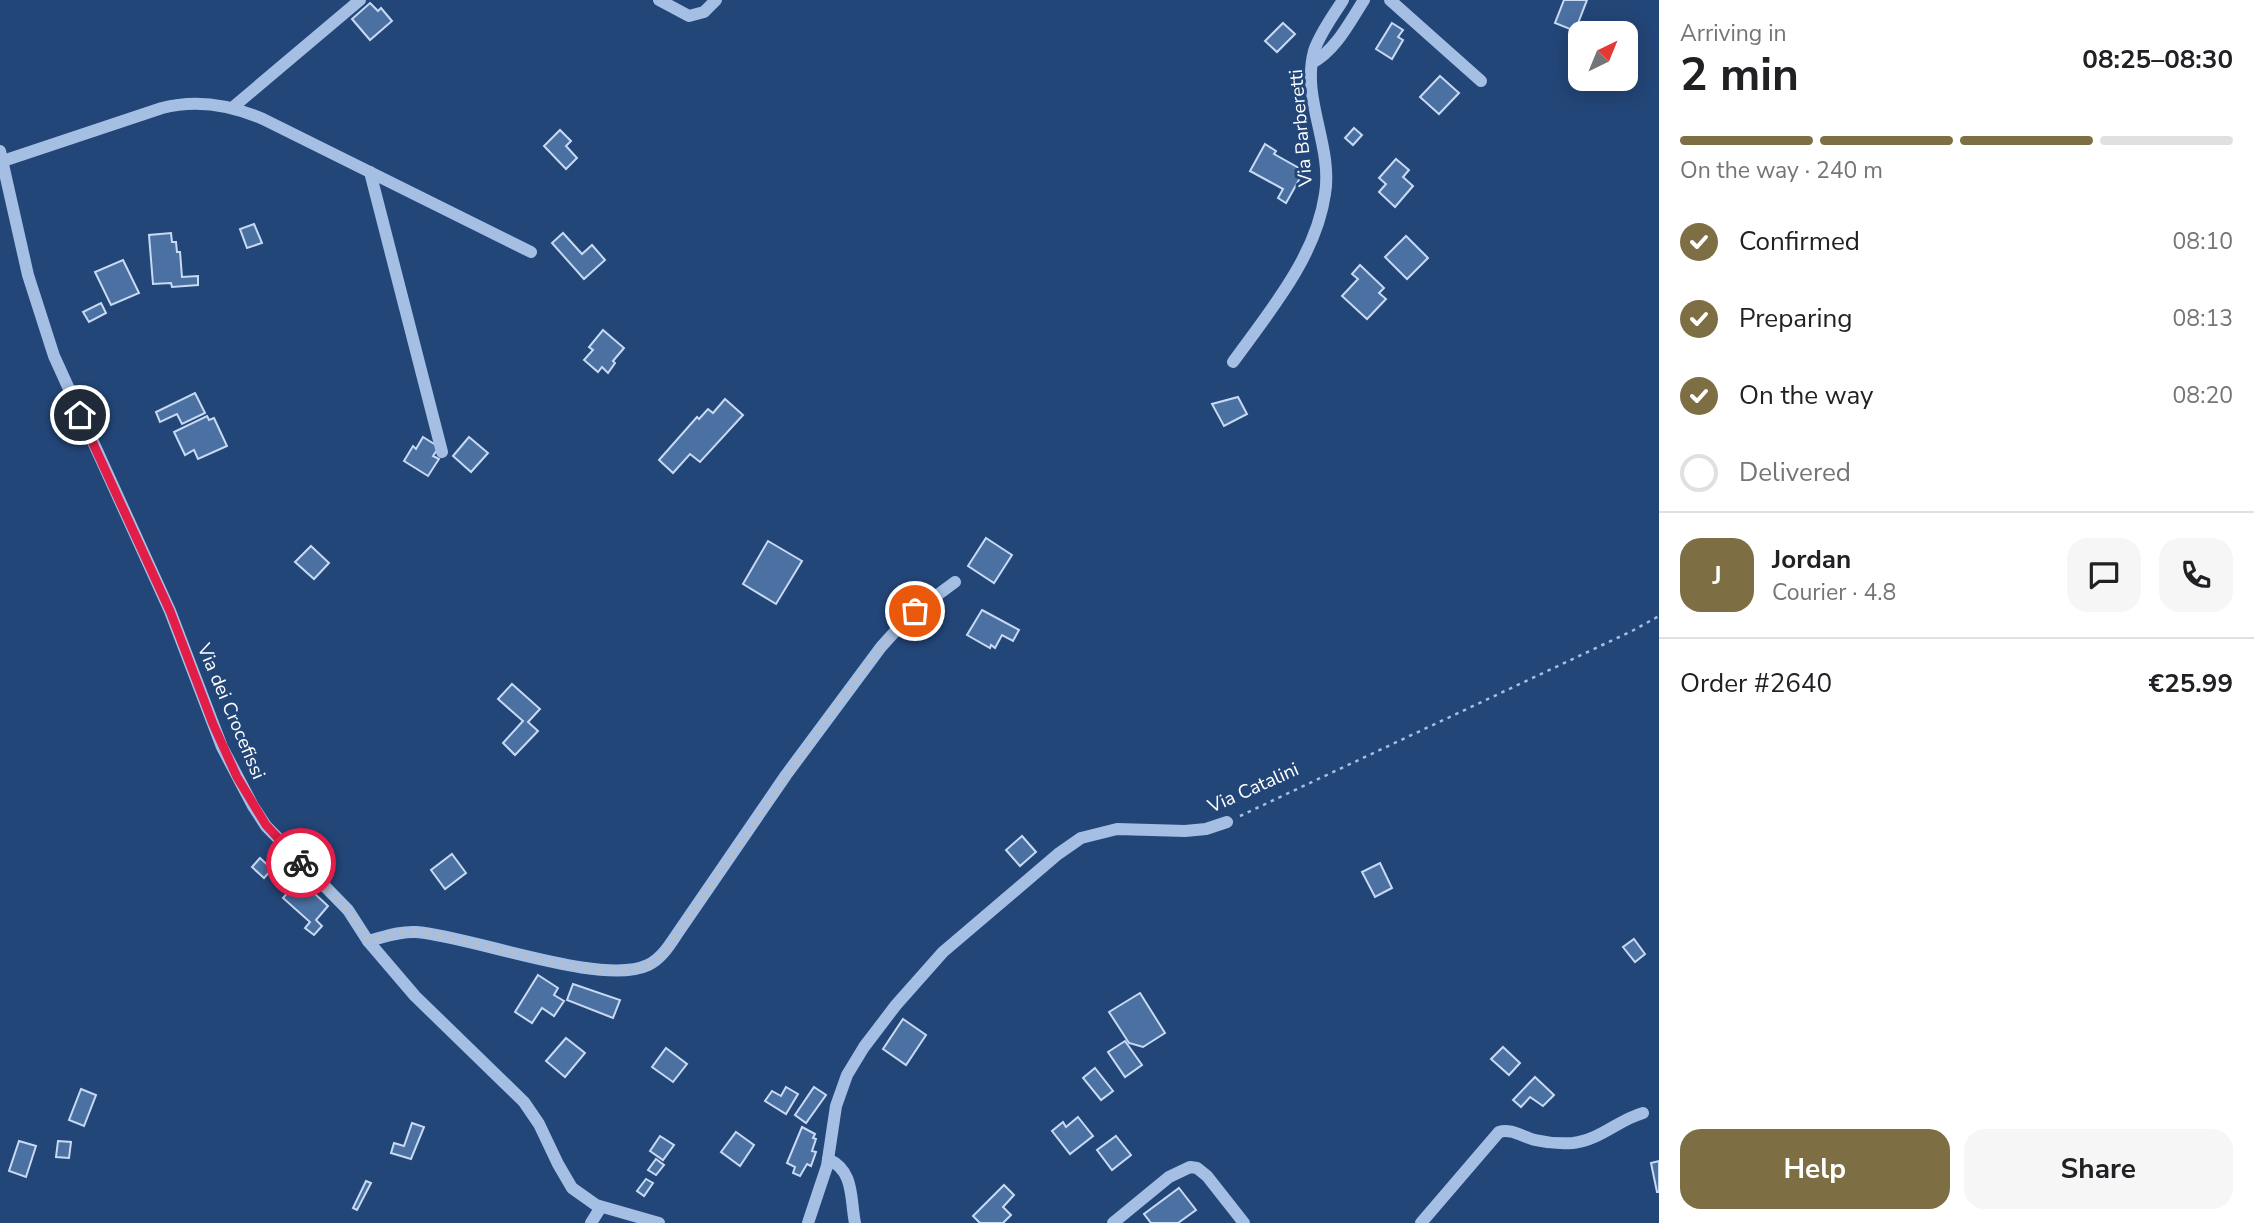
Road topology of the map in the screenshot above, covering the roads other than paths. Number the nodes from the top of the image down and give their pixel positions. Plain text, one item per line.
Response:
1 (360, 0) edge
2 (659, 0) edge
3 (716, 0) edge
4 (1343, 0) edge
5 (1364, 0) edge
6 (1390, 0) edge
7 (1312, 63) junction
8 (1481, 81) dead end
9 (232, 108) junction
10 (1, 155) edge
11 (370, 172) junction
12 (531, 252) dead end
13 (1233, 362) dead end
14 (442, 452) dead end
15 (955, 582) dead end
16 (1227, 822) road end
17 (368, 941) junction
18 (1643, 1113) dead end
19 (828, 1159) junction
20 (601, 1207) junction
21 (591, 1223) edge
22 (659, 1223) edge
23 (808, 1223) edge
24 (855, 1223) edge
25 (1113, 1223) edge
26 (1244, 1223) edge
27 (1421, 1223) edge

1 - 9 street
2 - 3 street
4 - 7 street, Via Barberetti
5 - 7 street
6 - 8 street
7 - 13 street, Via Barberetti
9 - 10 street
9 - 11 street
10 - 17 street, Via dei Crocefissi
11 - 12 street
11 - 14 street
15 - 17 street
16 - 19 street, Via Catalini
17 - 20 street, Via dei Crocefissi
18 - 27 street
19 - 23 street, Via Catalini
19 - 24 street
20 - 21 street
20 - 22 street, Via dei Crocefissi
25 - 26 street

